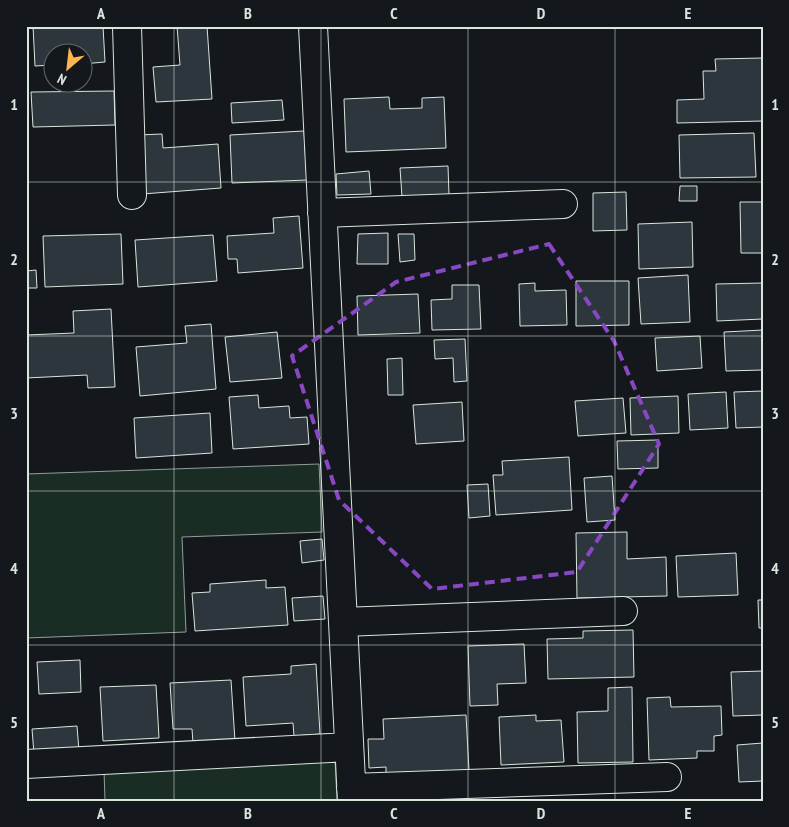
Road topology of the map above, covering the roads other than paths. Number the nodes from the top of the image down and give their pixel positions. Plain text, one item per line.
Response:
1 (127, 26) edge
2 (313, 26) edge
3 (132, 195) dead end
4 (563, 204) dead end
5 (322, 213) junction
6 (623, 611) dead end
7 (343, 622) junction
8 (349, 747) junction
9 (26, 764) edge
10 (667, 777) dead end
11 (352, 794) edge

1 - 3 street
2 - 5 street
4 - 5 street
5 - 7 street
6 - 7 street
7 - 8 street
8 - 9 street
8 - 11 street
10 - 11 street

